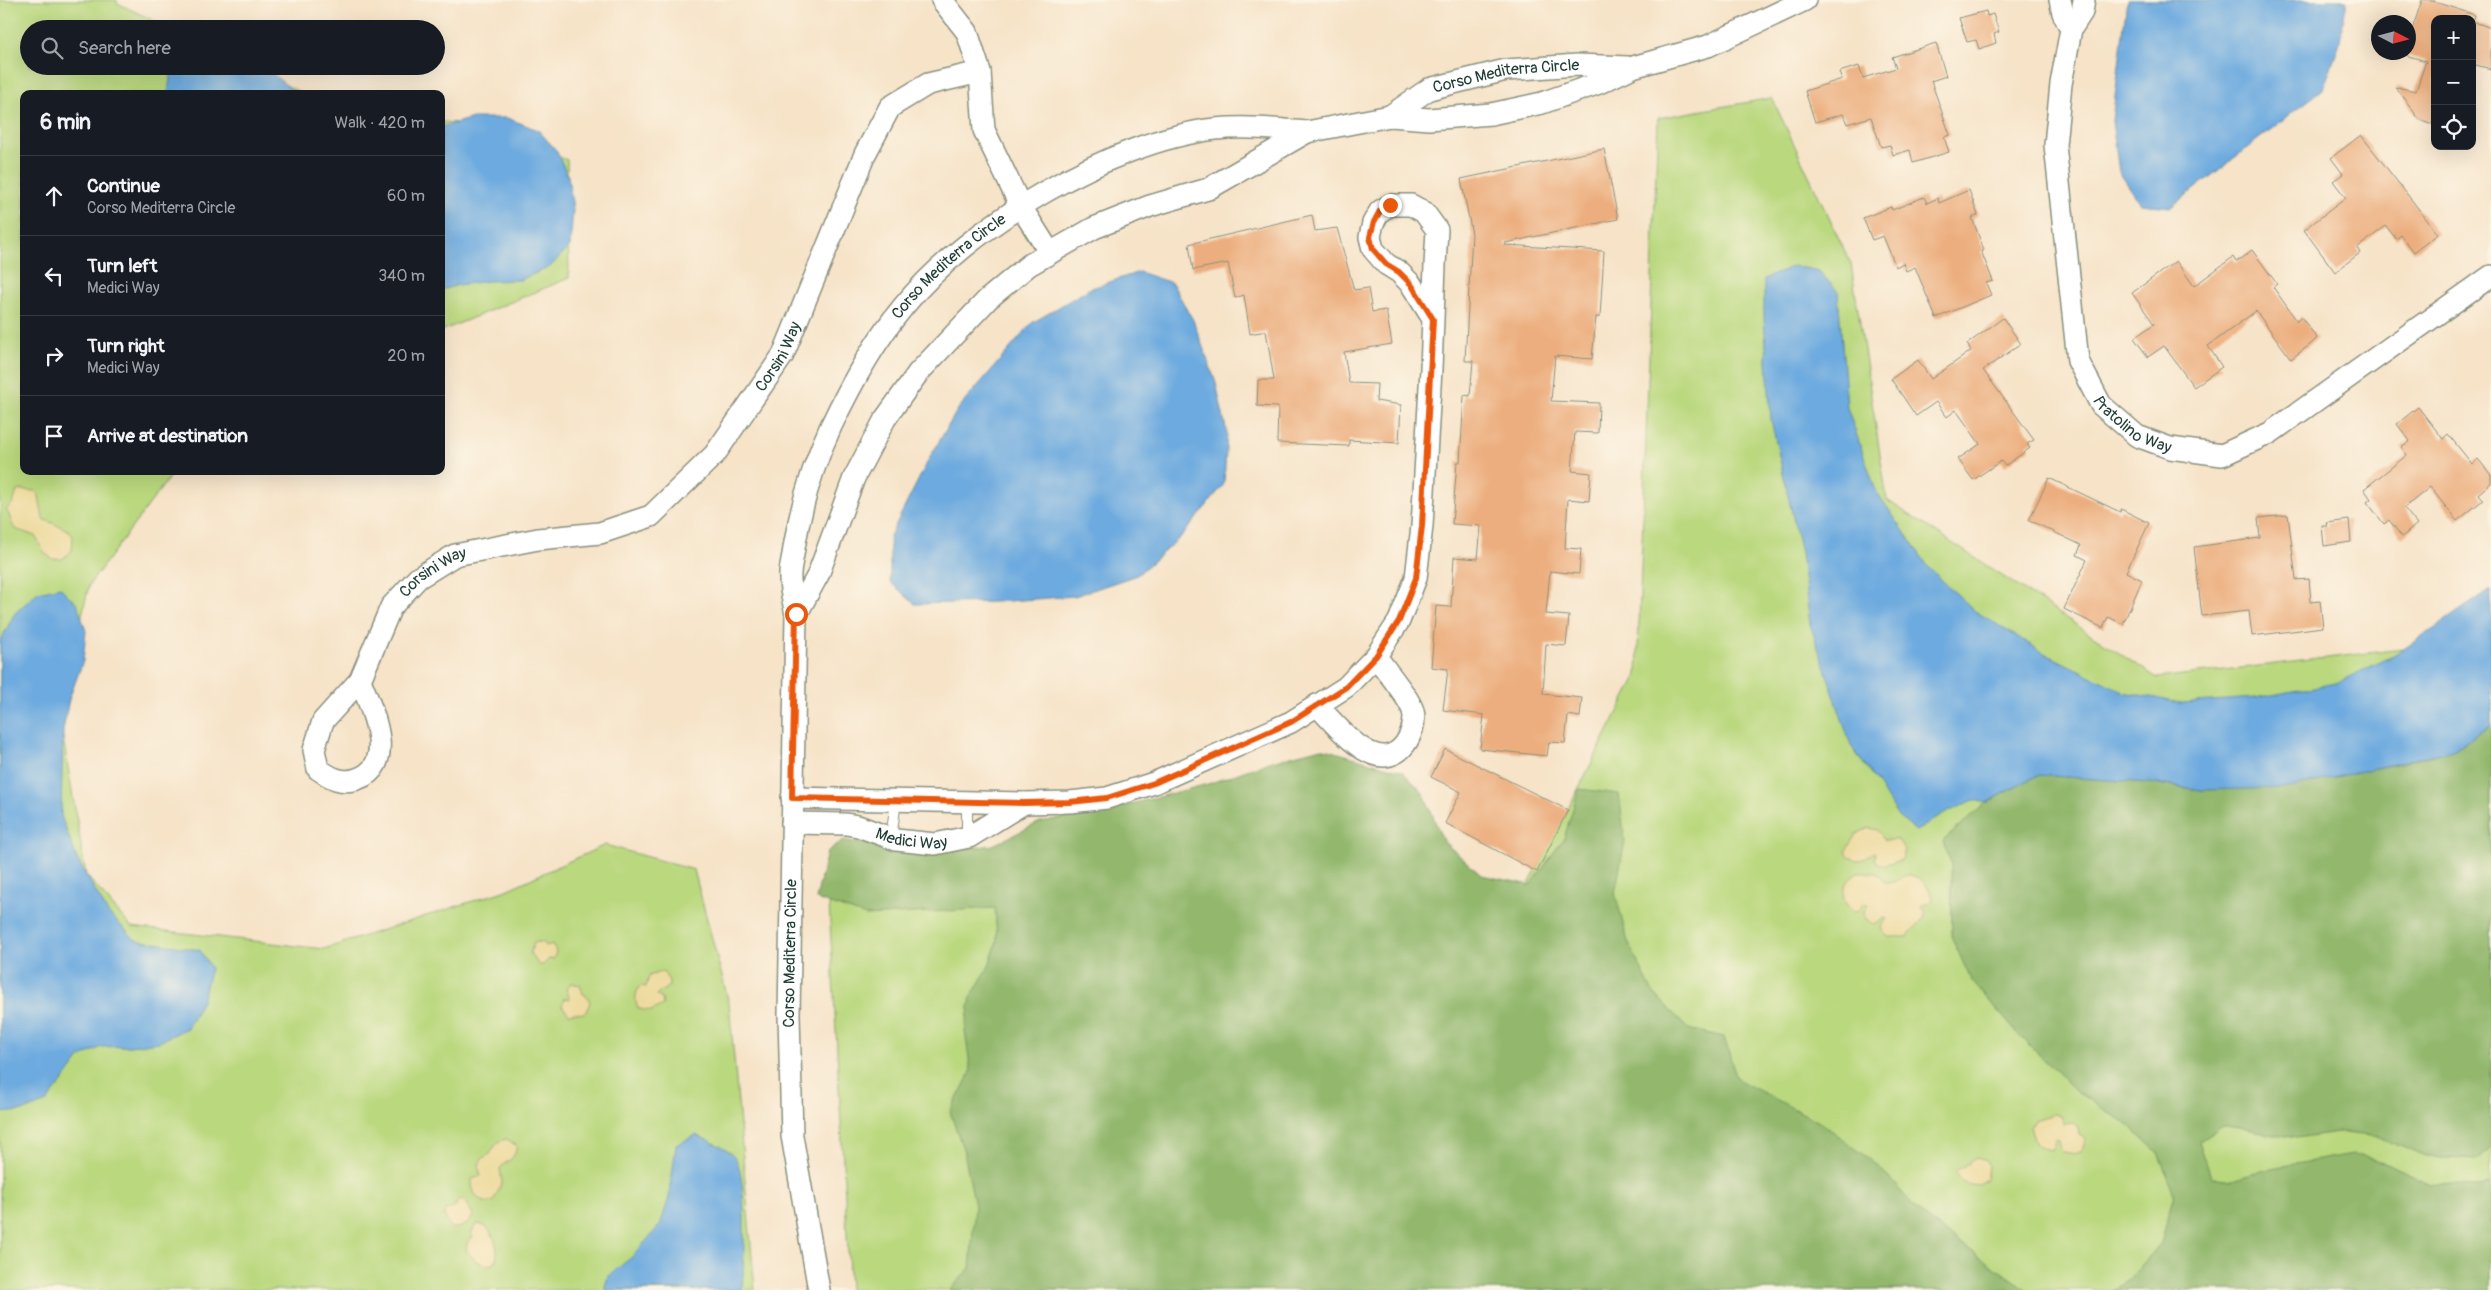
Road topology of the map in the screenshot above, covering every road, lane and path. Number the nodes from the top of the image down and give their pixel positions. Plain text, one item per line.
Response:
1 (942, 0) edge
2 (1805, 0) edge
3 (2060, 0) edge
4 (2084, 0) edge
5 (2071, 29) junction
6 (1633, 67) junction
7 (980, 72) junction
8 (1390, 116) junction
9 (1307, 132) junction
10 (1021, 208) junction
11 (1050, 253) junction
12 (2491, 276) edge
13 (1433, 319) junction
14 (796, 614) junction
15 (1376, 656) junction
16 (360, 680) dead end
17 (1317, 705) junction
18 (792, 798) junction
19 (896, 800) junction
20 (967, 802) junction
21 (1024, 803) junction
22 (792, 823) junction
23 (967, 838) junction
24 (891, 839) junction
25 (820, 1290) edge

1 - 7 street
2 - 6 street, Corso Mediterra Circle
3 - 5 street
4 - 5 street, Pratolino Way
5 - 12 street, Pratolino Way
6 - 8 street, Corso Mediterra Circle
6 - 8 street, Corso Mediterra Circle
7 - 10 street
7 - 16 street, Corsini Way
8 - 9 street, Corso Mediterra Circle
9 - 10 street, Corso Mediterra Circle
9 - 11 street, Corso Mediterra Circle
10 - 11 street
10 - 14 street, Corso Mediterra Circle
11 - 14 street, Corso Mediterra Circle
13 - 13 street, Medici Way
13 - 15 street, Medici Way
14 - 18 street, Corso Mediterra Circle
15 - 17 street, Medici Way
15 - 17 street
17 - 21 street, Medici Way
18 - 19 street, Medici Way
18 - 22 street, Corso Mediterra Circle
19 - 20 street, Medici Way
19 - 24 lane
20 - 21 street, Medici Way
20 - 23 lane
21 - 23 street, Medici Way
22 - 24 street, Medici Way
22 - 25 street, Corso Mediterra Circle
23 - 24 street, Medici Way

